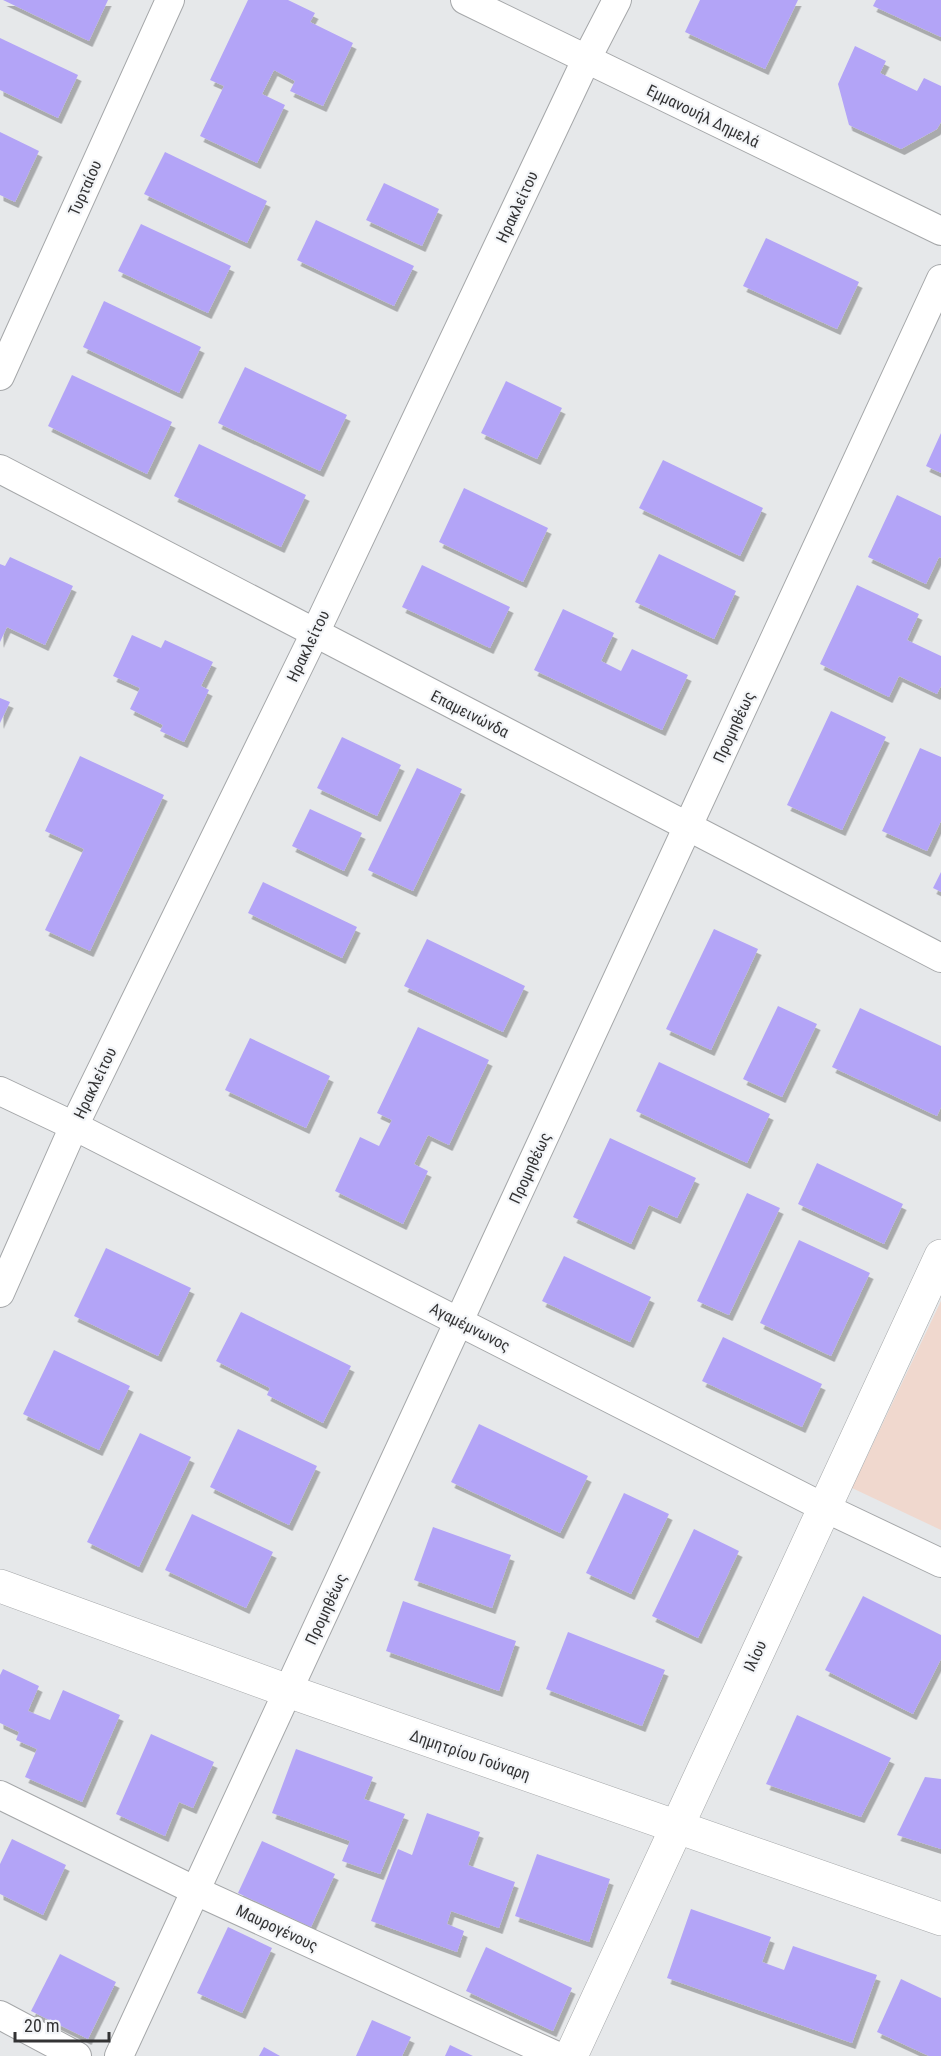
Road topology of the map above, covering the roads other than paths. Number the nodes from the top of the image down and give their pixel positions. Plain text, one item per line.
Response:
1 (170, 0) edge
2 (465, 0) edge
3 (617, 0) edge
4 (586, 60) junction
5 (941, 231) edge
6 (941, 279) edge
7 (0, 376) edge
8 (0, 469) edge
9 (315, 633) junction
10 (688, 827) junction
11 (941, 958) edge
12 (0, 1090) edge
13 (74, 1126) junction
14 (941, 1256) edge
15 (0, 1293) edge
16 (459, 1321) junction
17 (823, 1508) junction
18 (941, 1563) edge
19 (0, 1586) edge
20 (288, 1691) junction
21 (0, 1795) edge
22 (676, 1826) junction
23 (196, 1891) junction
24 (941, 1919) edge
25 (0, 2015) edge
26 (77, 2056) edge
27 (119, 2056) edge
28 (556, 2056) edge
29 (570, 2056) edge

1 - 7 street, Τυρταίου
2 - 4 street, Εμμανουήλ Δημελά
3 - 4 street, Ηρακλείτου
4 - 5 street, Εμμανουήλ Δημελά
4 - 9 street, Ηρακλείτου
6 - 10 street, Προμηθέως
8 - 9 street, Επαμεινώνδα
9 - 10 street, Επαμεινώνδα
9 - 13 street, Ηρακλείτου
10 - 11 street, Επαμεινώνδα
10 - 16 street, Προμηθέως
12 - 13 street, Αγαμέμνωνος
13 - 15 street, Ηρακλείτου
13 - 16 street, Αγαμέμνωνος
14 - 17 main road, Ιλίου
16 - 17 street, Αγαμέμνωνος
16 - 20 street, Προμηθέως
17 - 18 street, Αγαμέμνωνος
17 - 22 main road, Ιλίου
19 - 20 main road, Δημητρίου Γούναρη
20 - 22 main road, Δημητρίου Γούναρη
20 - 23 street, Προμηθέως
21 - 23 street, Μαυρογένους
22 - 24 main road, Δημητρίου Γούναρη
22 - 29 main road, Ιλίου
23 - 27 street, Προμηθέως
23 - 28 street, Μαυρογένους
25 - 26 street

